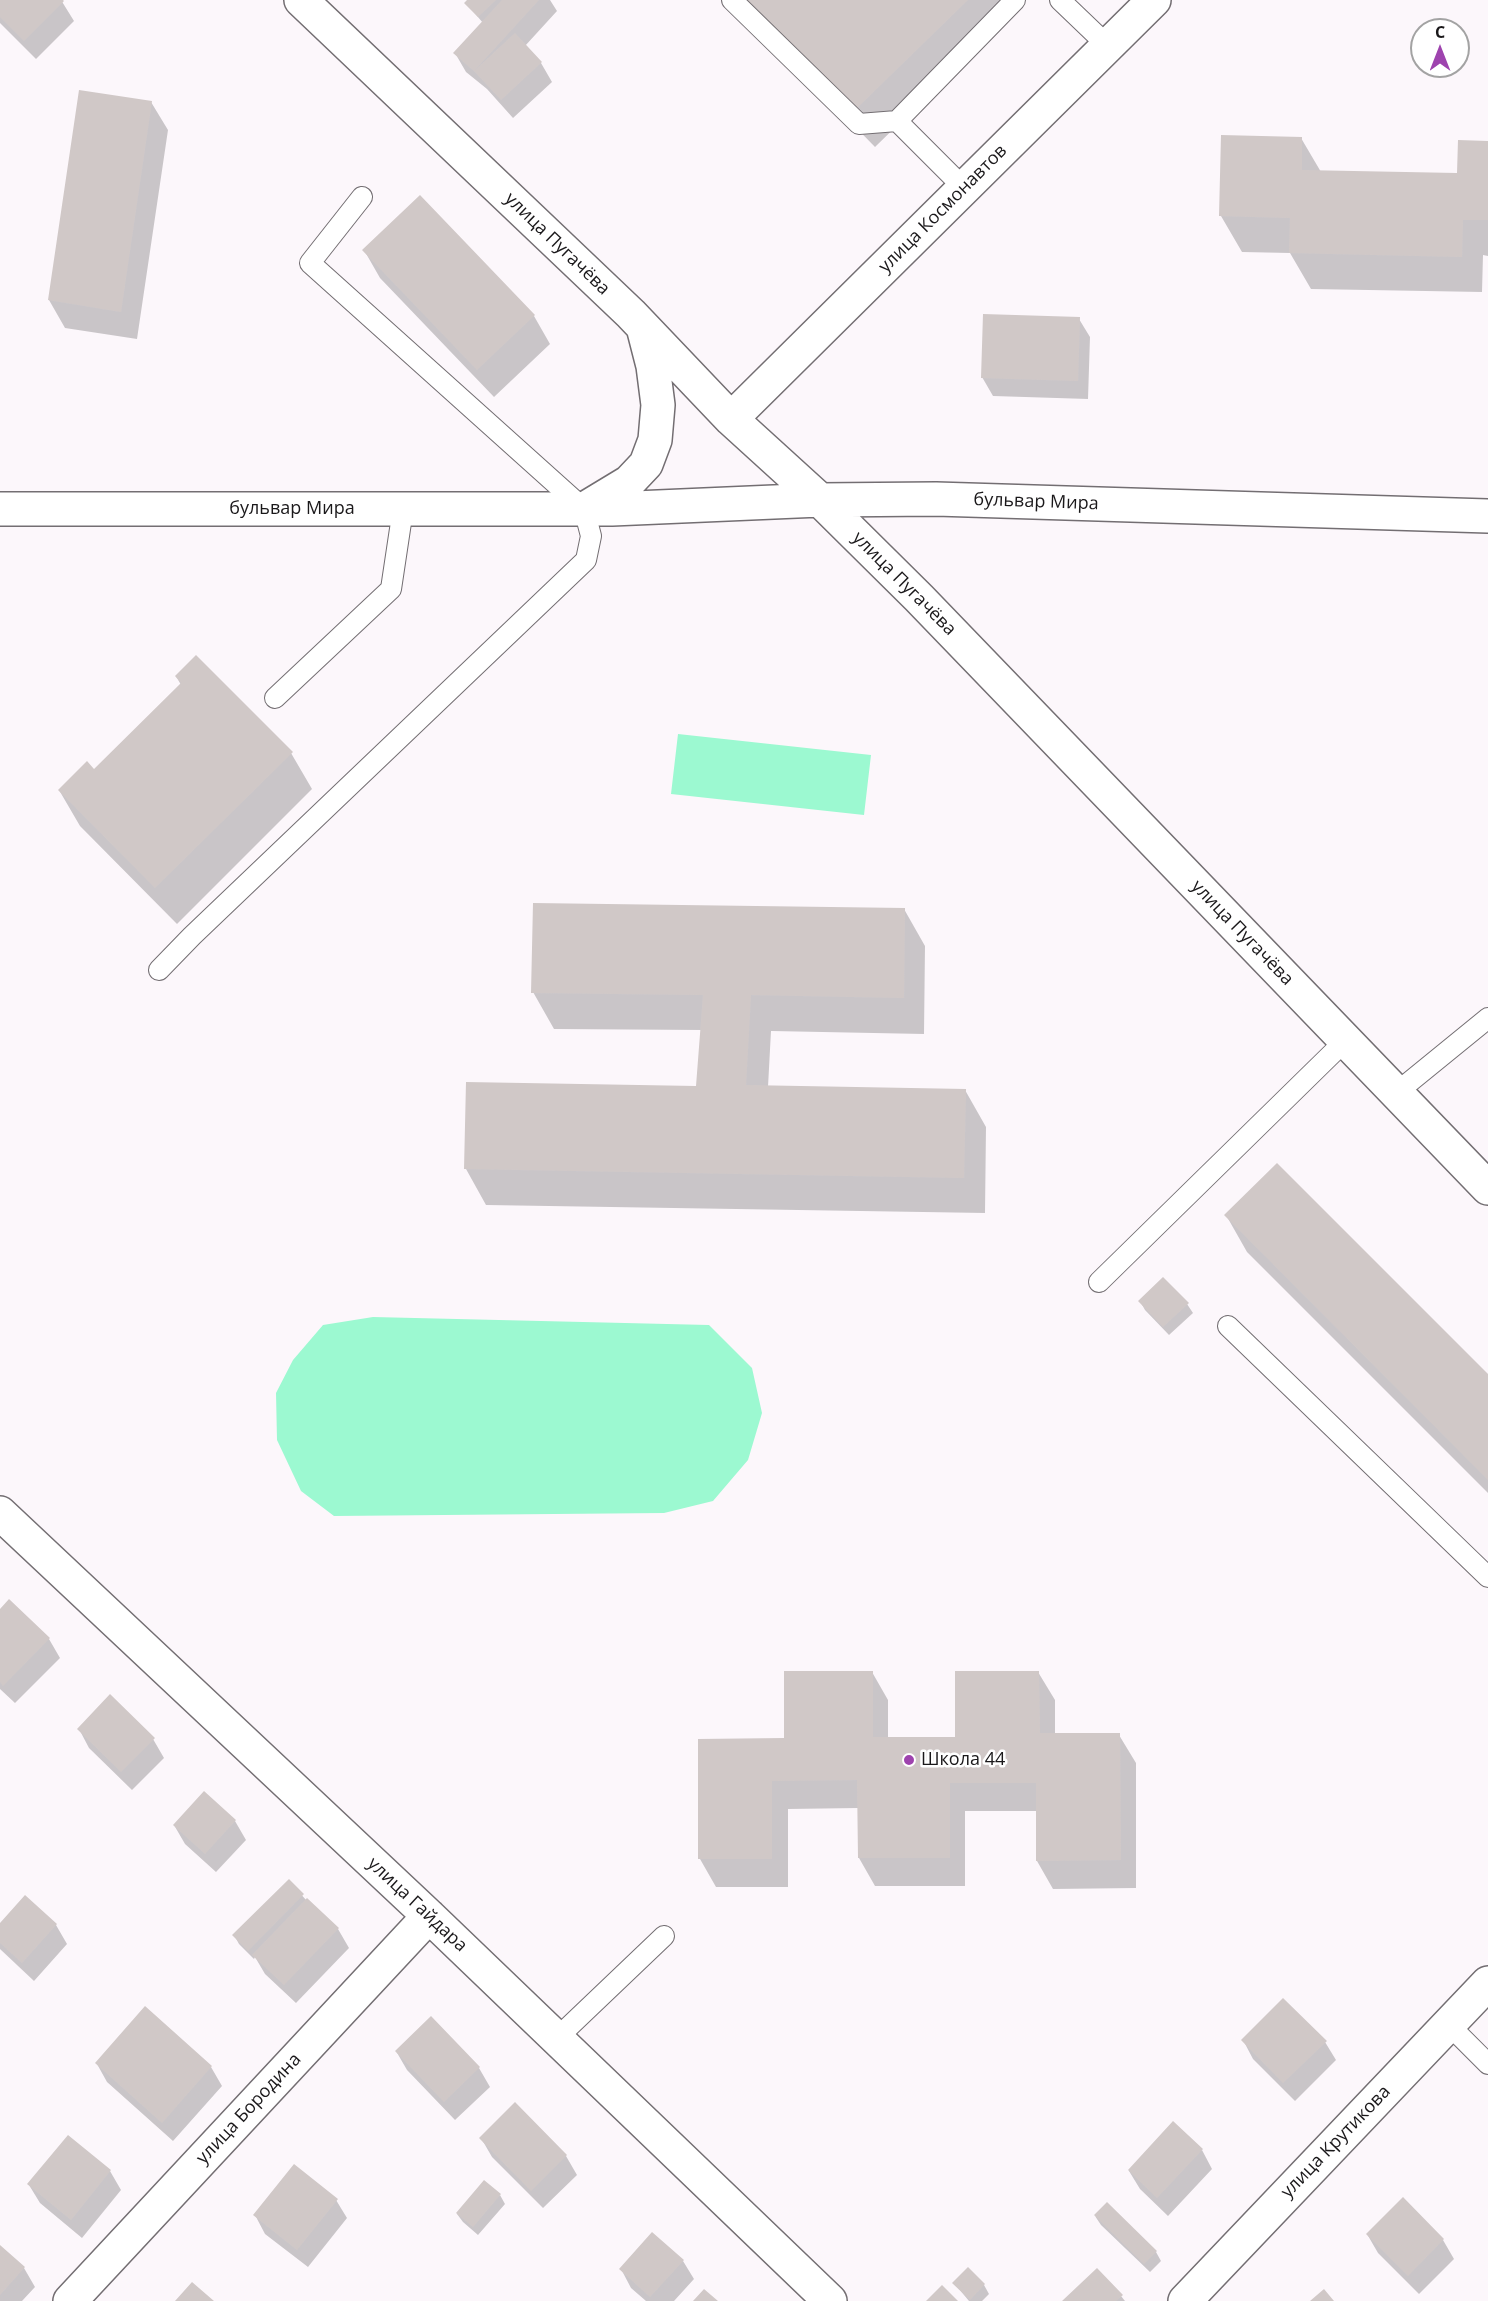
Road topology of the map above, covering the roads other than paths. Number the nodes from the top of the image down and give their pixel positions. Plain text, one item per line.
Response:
1 (301, 0) edge
2 (732, 0) edge
3 (1015, 0) edge
4 (1060, 0) edge
5 (1154, 0) edge
6 (1108, 46) junction
7 (897, 121) junction
8 (964, 188) junction
9 (362, 197) dead end
10 (642, 326) junction
11 (731, 419) junction
12 (820, 500) junction
13 (0, 509) edge
14 (403, 509) junction
15 (584, 509) junction
16 (1488, 516) edge
17 (275, 698) dead end
18 (159, 970) dead end
19 (1488, 1018) edge
20 (1346, 1040) junction
21 (1396, 1093) junction
22 (1488, 1188) edge
23 (1099, 1282) dead end
24 (1228, 1326) dead end
25 (0, 1513) edge
26 (1488, 1577) edge
27 (429, 1916) junction
28 (664, 1936) dead end
29 (1488, 1983) edge
30 (1448, 2025) junction
31 (556, 2039) junction
32 (1488, 2064) edge
33 (70, 2301) edge
34 (830, 2301) edge
35 (1185, 2301) edge

1 - 10 street, улица Пугачёва
2 - 7 lane
3 - 7 lane
4 - 6 lane
5 - 6 street, улица Космонавтов
6 - 8 street, улица Космонавтов
7 - 8 lane
8 - 11 street, улица Космонавтов
9 - 15 lane
10 - 11 street, улица Пугачёва
10 - 15 street
11 - 12 street, улица Пугачёва
12 - 15 street, бульвар Мира
12 - 16 street, бульвар Мира
12 - 20 street, улица Пугачёва
13 - 14 street, бульвар Мира
14 - 15 street, бульвар Мира
14 - 17 lane
15 - 18 lane
19 - 21 lane
20 - 21 street, улица Пугачёва
20 - 23 lane
21 - 22 street, улица Пугачёва
24 - 26 lane
25 - 27 street, улица Гайдара
27 - 31 street, улица Гайдара
27 - 33 street, улица Бородина
28 - 31 lane
29 - 30 street, улица Крутикова
30 - 32 lane
30 - 35 street, улица Крутикова
31 - 34 street, улица Гайдара

